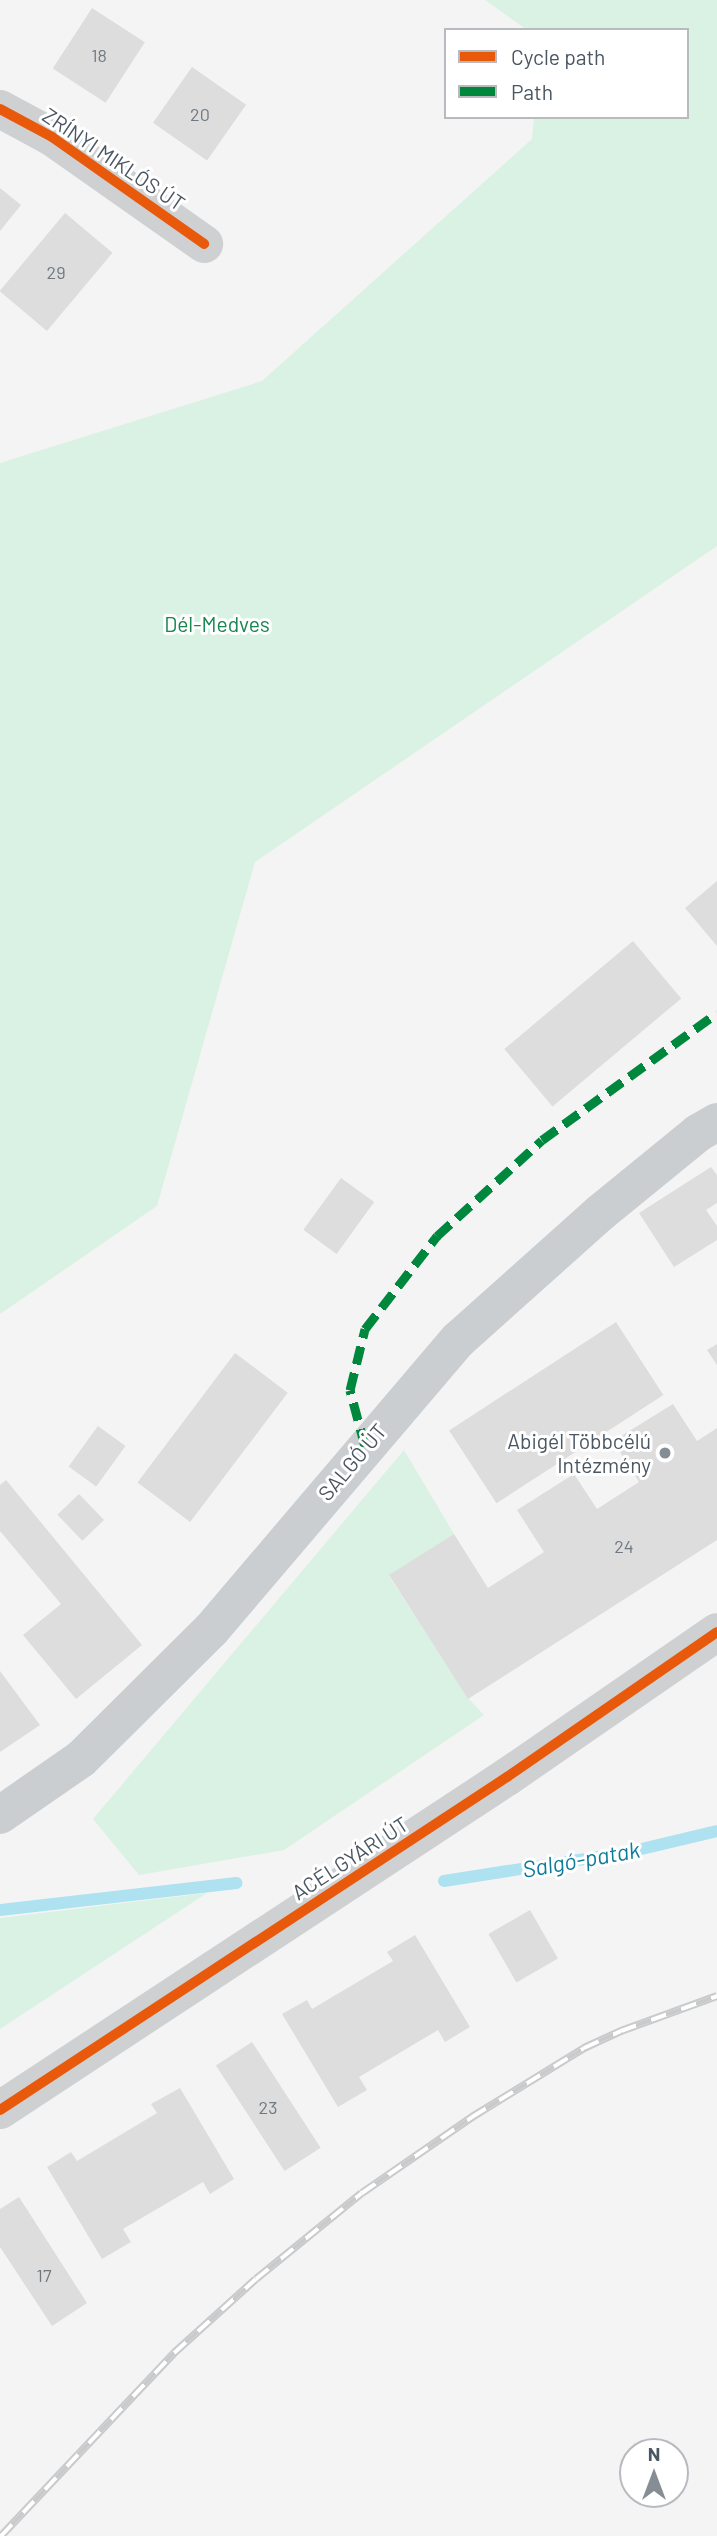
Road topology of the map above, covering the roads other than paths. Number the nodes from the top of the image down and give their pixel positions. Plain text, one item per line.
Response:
1 (0, 109) edge
2 (204, 244) dead end
3 (717, 1122) edge
4 (717, 1632) edge
5 (0, 1815) edge
6 (0, 2110) edge

1 - 2 street, ZRÍNYI MIKLÓS ÚT
3 - 5 main road, SALGÓ ÚT
4 - 6 street, ACÉLGYÁRI ÚT

